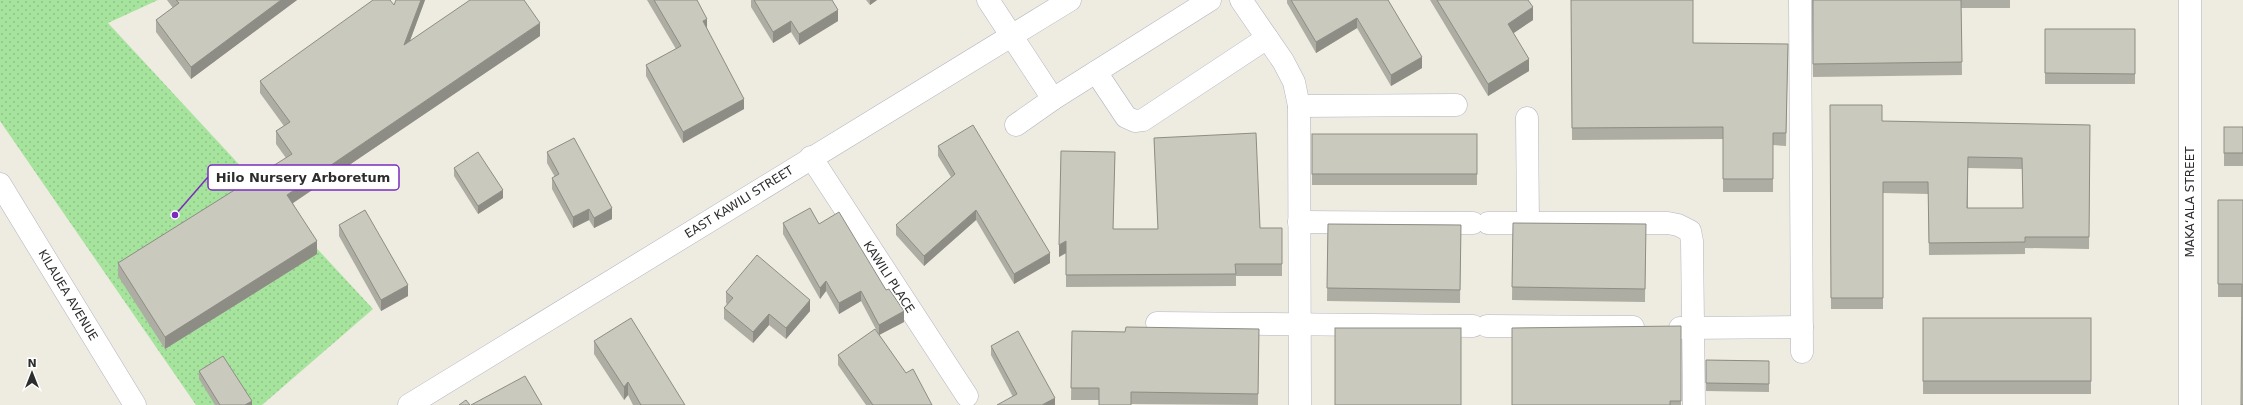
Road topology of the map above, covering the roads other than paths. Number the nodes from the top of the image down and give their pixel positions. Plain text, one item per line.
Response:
1 (988, 0) edge
2 (1070, 0) edge
3 (1210, 0) edge
4 (1800, 0) edge
5 (2190, 0) edge
6 (1250, 3) edge
7 (1011, 35) junction
8 (1267, 38) junction
9 (1096, 72) junction
10 (1053, 99) junction
11 (1456, 105) dead end
12 (1299, 106) junction
13 (1527, 118) dead end
14 (1016, 125) dead end
15 (811, 157) junction
16 (0, 184) edge
17 (1299, 222) junction
18 (1528, 223) junction
19 (1157, 323) dead end
20 (1299, 324) junction
21 (1802, 327) junction
22 (1694, 328) junction
23 (1802, 352) dead end
24 (967, 396) dead end
25 (135, 405) edge
26 (409, 405) edge
27 (1300, 405) edge
28 (1694, 405) edge
29 (2190, 405) edge

1 - 7 street
2 - 7 street, EAST KAWILI STREET
3 - 9 street
4 - 21 street
5 - 29 street, MAKA‘ALA STREET
6 - 8 street
7 - 10 street
7 - 15 street, EAST KAWILI STREET
8 - 9 street
8 - 12 street
9 - 10 street
10 - 14 street
11 - 12 street
12 - 17 street
13 - 18 street
15 - 24 street, KAWILI PLACE
15 - 26 street, EAST KAWILI STREET
16 - 25 street, KILAUEA AVENUE
17 - 18 street
17 - 20 street
18 - 22 street
19 - 20 street
20 - 22 street
20 - 27 street
21 - 22 street
21 - 23 street
22 - 28 street

